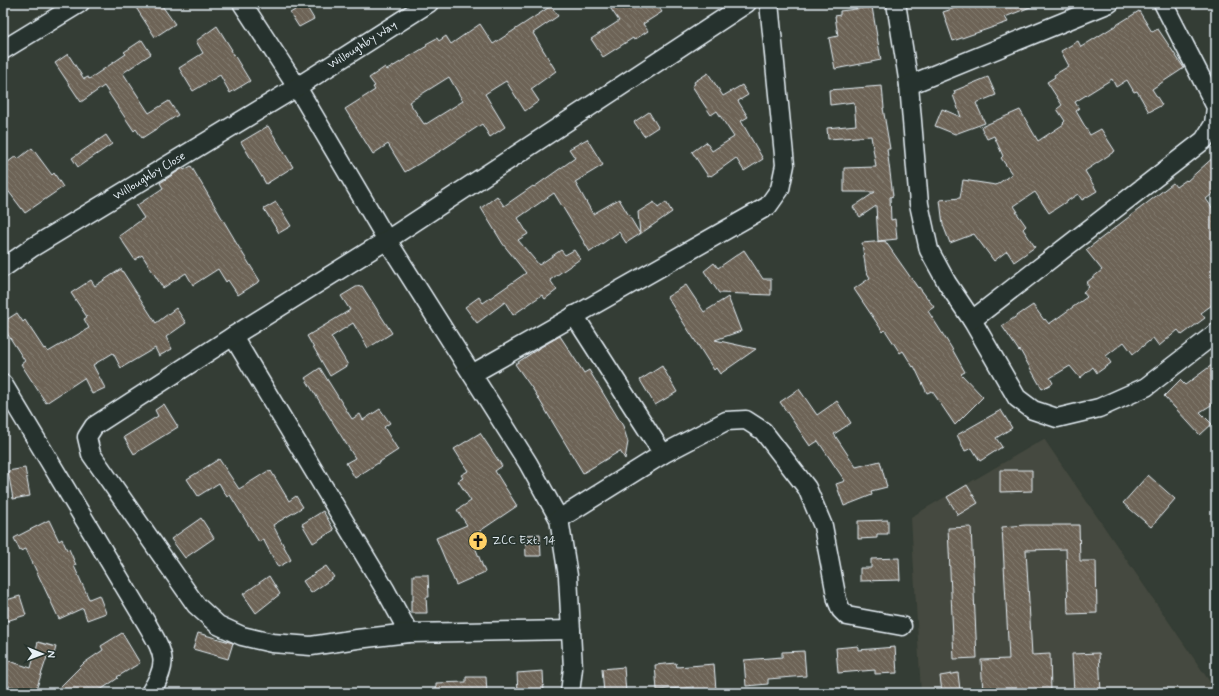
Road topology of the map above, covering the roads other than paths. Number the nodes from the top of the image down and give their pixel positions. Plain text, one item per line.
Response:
1 (80, 3) edge
2 (242, 3) edge
3 (429, 3) edge
4 (748, 3) edge
5 (769, 3) edge
6 (896, 3) edge
7 (1110, 3) edge
8 (1163, 3) edge
9 (3, 50) edge
10 (909, 85) junction
11 (297, 87) junction
12 (387, 240) junction
13 (3, 268) edge
14 (574, 315) junction
15 (972, 320) junction
16 (1216, 333) edge
17 (233, 336) junction
18 (472, 374) junction
19 (3, 384) edge
20 (663, 454) junction
21 (559, 519) junction
22 (902, 626) dead end
23 (571, 630) junction
24 (409, 633) junction
25 (150, 693) edge
26 (570, 693) edge

1 - 9 street
2 - 11 street
3 - 11 street, Willoughby Way
4 - 12 street
5 - 14 street
6 - 10 street
7 - 10 street
8 - 15 street
10 - 15 street
11 - 12 street
11 - 13 street, Willoughby Close
12 - 17 street
12 - 18 street
14 - 18 street
14 - 20 street
15 - 16 street
17 - 24 street
17 - 24 street
18 - 21 street
19 - 25 street
20 - 21 street
20 - 22 street
21 - 23 street
23 - 24 street
23 - 26 street

